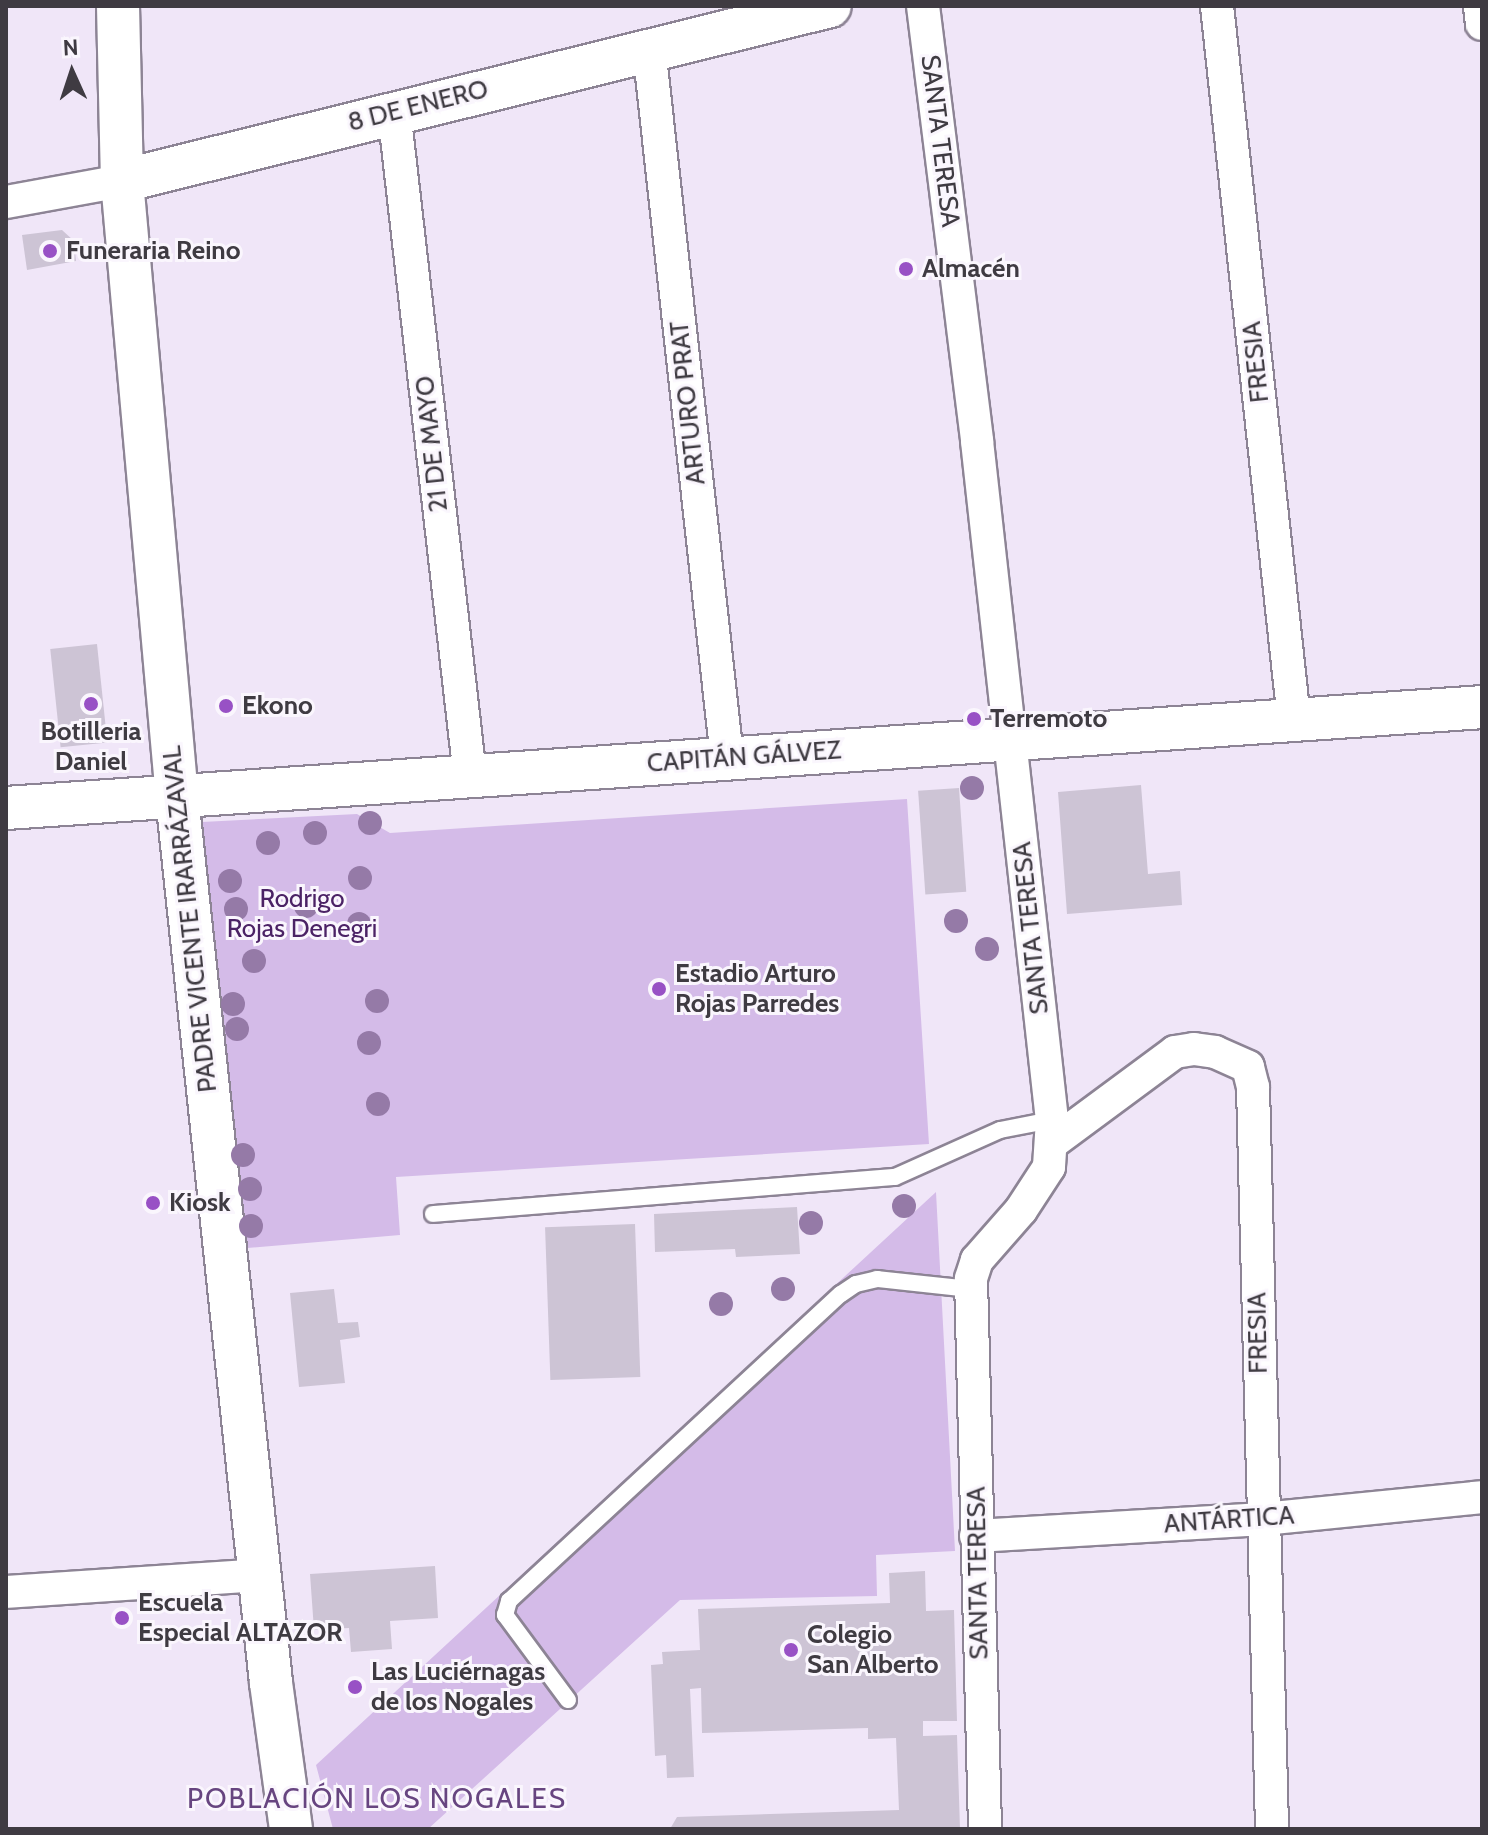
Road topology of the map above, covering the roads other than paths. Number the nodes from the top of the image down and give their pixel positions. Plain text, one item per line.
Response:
1 (118, 6) edge
2 (830, 6) edge
3 (923, 6) edge
4 (1217, 6) edge
5 (1480, 6) edge
6 (1482, 24) edge
7 (649, 48) junction
8 (394, 111) junction
9 (122, 181) junction
10 (6, 202) edge
11 (1482, 707) edge
12 (1294, 719) junction
13 (1010, 738) junction
14 (727, 758) junction
15 (470, 776) junction
16 (177, 797) junction
17 (6, 808) edge
18 (1052, 1131) junction
19 (433, 1214) dead end
20 (971, 1289) junction
21 (1482, 1497) edge
22 (1263, 1519) junction
23 (976, 1536) junction
24 (262, 1575) junction
25 (6, 1592) edge
26 (568, 1700) dead end
27 (291, 1829) edge
28 (985, 1829) edge
29 (1272, 1829) edge

1 - 9 street, PADRE VICENTE IRARRÁZAVAL
2 - 7 street, 8 DE ENERO
3 - 13 street, SANTA TERESA
4 - 12 street, FRESIA
5 - 6 street
7 - 8 street, 8 DE ENERO
7 - 14 street, ARTURO PRAT
8 - 9 street, 8 DE ENERO
8 - 15 street, 21 DE MAYO
9 - 10 street, 8 DE ENERO
9 - 16 street, PADRE VICENTE IRARRÁZAVAL
11 - 12 street, CAPITÁN GÁLVEZ
12 - 13 street, CAPITÁN GÁLVEZ
13 - 14 street, CAPITÁN GÁLVEZ
13 - 18 street, SANTA TERESA
14 - 15 street, CAPITÁN GÁLVEZ
15 - 16 street, CAPITÁN GÁLVEZ
16 - 17 street, CAPITÁN GÁLVEZ
16 - 24 street, PADRE VICENTE IRARRÁZAVAL
18 - 19 lane
18 - 20 street, SANTA TERESA
18 - 22 street, FRESIA
20 - 23 street, SANTA TERESA
20 - 26 lane
21 - 22 street, ANTÁRTICA
22 - 23 street, ANTÁRTICA
22 - 29 street, FRESIA
23 - 28 street, SANTA TERESA
24 - 25 street
24 - 27 street, PADRE VICENTE IRARRÁZAVAL

